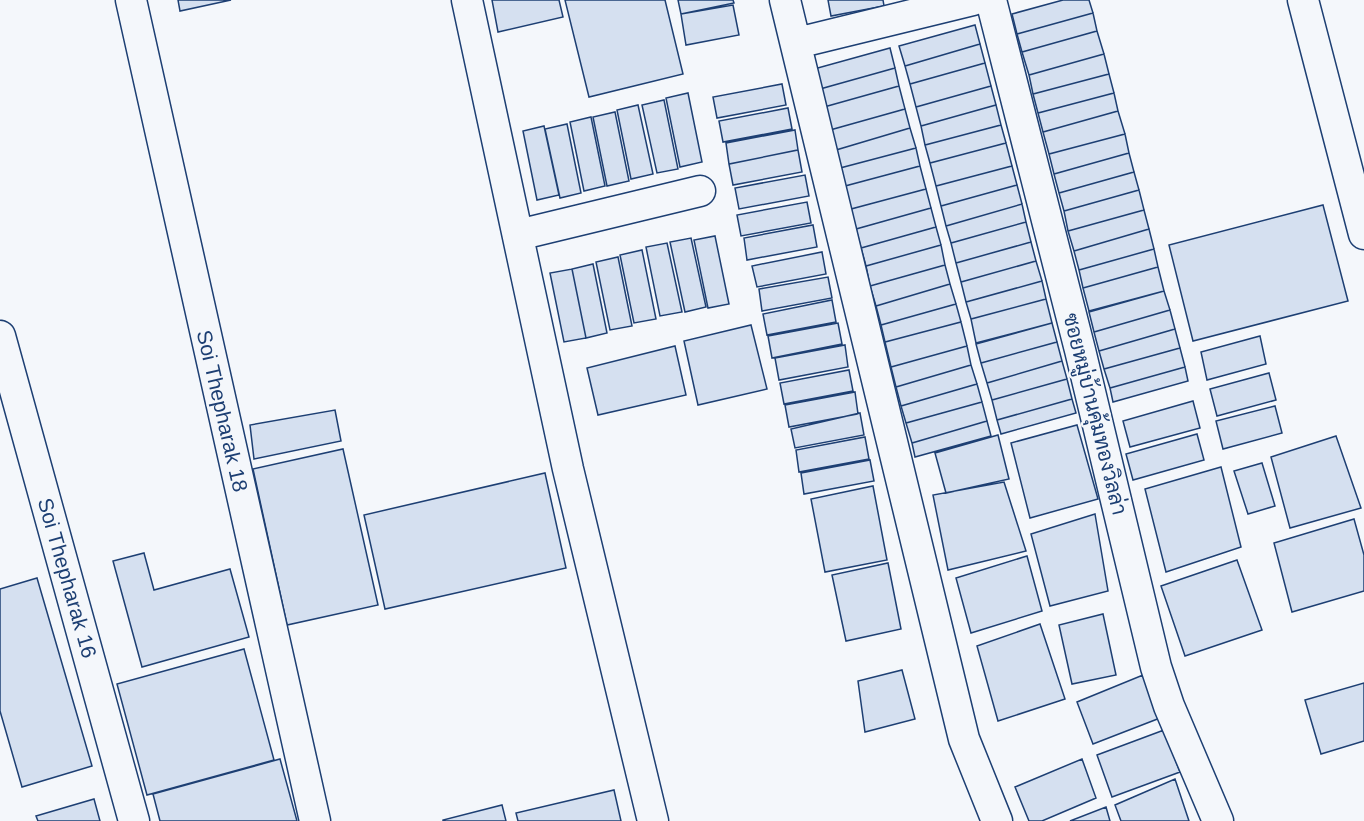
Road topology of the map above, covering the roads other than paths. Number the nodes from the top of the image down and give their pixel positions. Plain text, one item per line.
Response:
1 (131, 0) edge
2 (467, 0) edge
3 (785, 0) edge
4 (973, 0) edge
5 (991, 0) edge
6 (1303, 0) edge
7 (797, 43) junction
8 (700, 191) dead end
9 (1364, 234) edge
10 (518, 236) junction
11 (0, 336) edge
12 (134, 821) edge
13 (315, 821) edge
14 (653, 821) edge
15 (996, 821) edge
16 (1218, 821) edge

1 - 13 street, Soi Thepharak 18
2 - 10 street
3 - 7 street
4 - 7 street
5 - 16 street, ซอยหมู่บ้านคุ้มทองวิลล่า
6 - 9 street
7 - 15 street
8 - 10 street
10 - 14 street
11 - 12 street, Soi Thepharak 16

